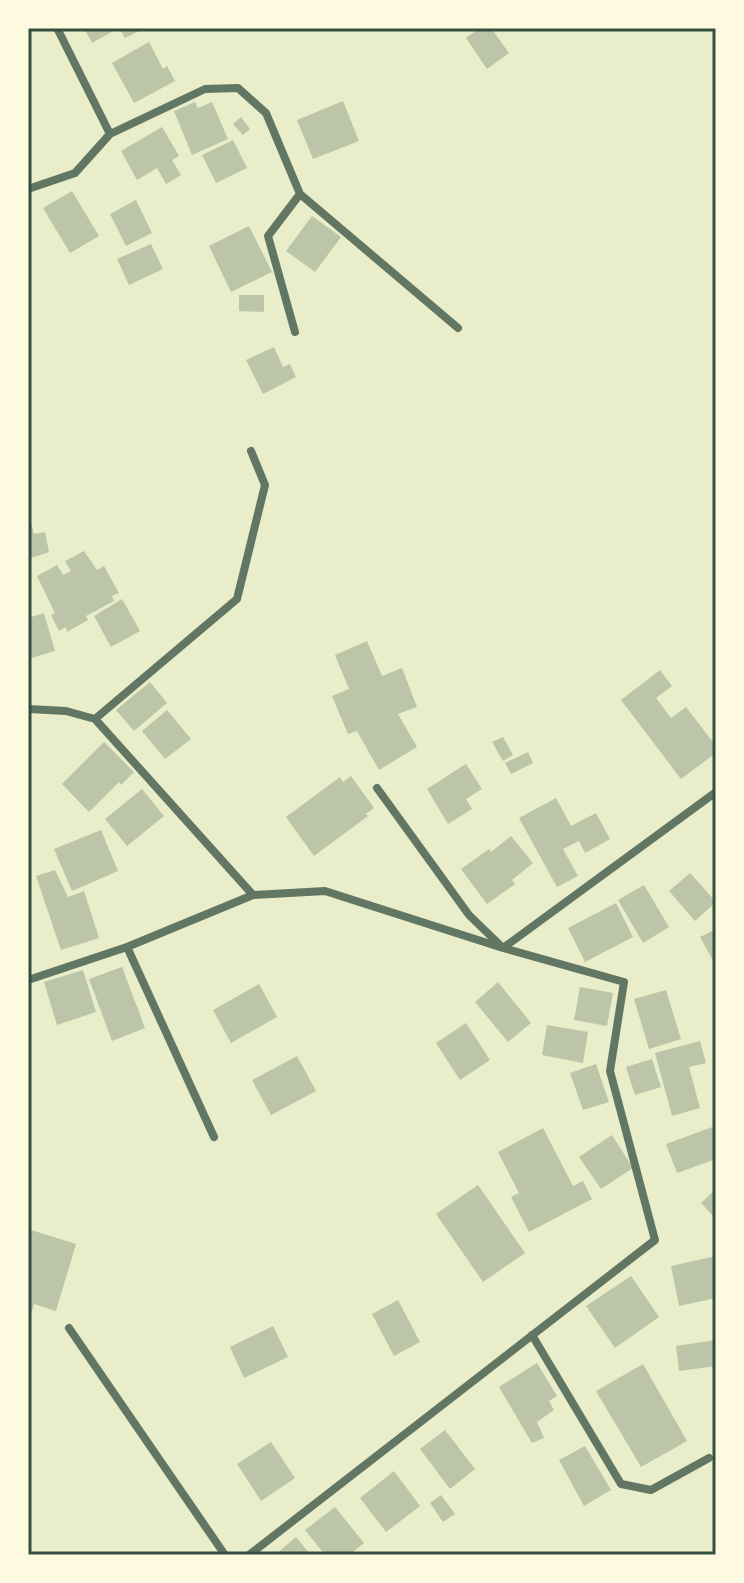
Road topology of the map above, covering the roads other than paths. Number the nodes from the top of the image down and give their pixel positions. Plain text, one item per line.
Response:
1 (57, 28) edge
2 (110, 134) junction
3 (28, 189) edge
4 (300, 194) junction
5 (458, 328) dead end
6 (295, 332) dead end
7 (251, 451) dead end
8 (28, 709) edge
9 (95, 719) junction
10 (377, 788) dead end
11 (716, 792) edge
12 (253, 895) junction
13 (127, 947) junction
14 (503, 948) junction
15 (28, 980) edge
16 (214, 1137) dead end
17 (69, 1328) dead end
18 (532, 1335) junction
19 (709, 1458) dead end
20 (225, 1555) edge
21 (249, 1555) edge

1 - 2 street
2 - 3 street
2 - 4 street
4 - 5 street
4 - 6 street
7 - 9 street
8 - 9 street
9 - 12 street
10 - 14 street
11 - 14 street
12 - 13 street
12 - 14 street
13 - 15 street
13 - 16 street
14 - 18 street
17 - 20 street
18 - 19 street
18 - 21 street

